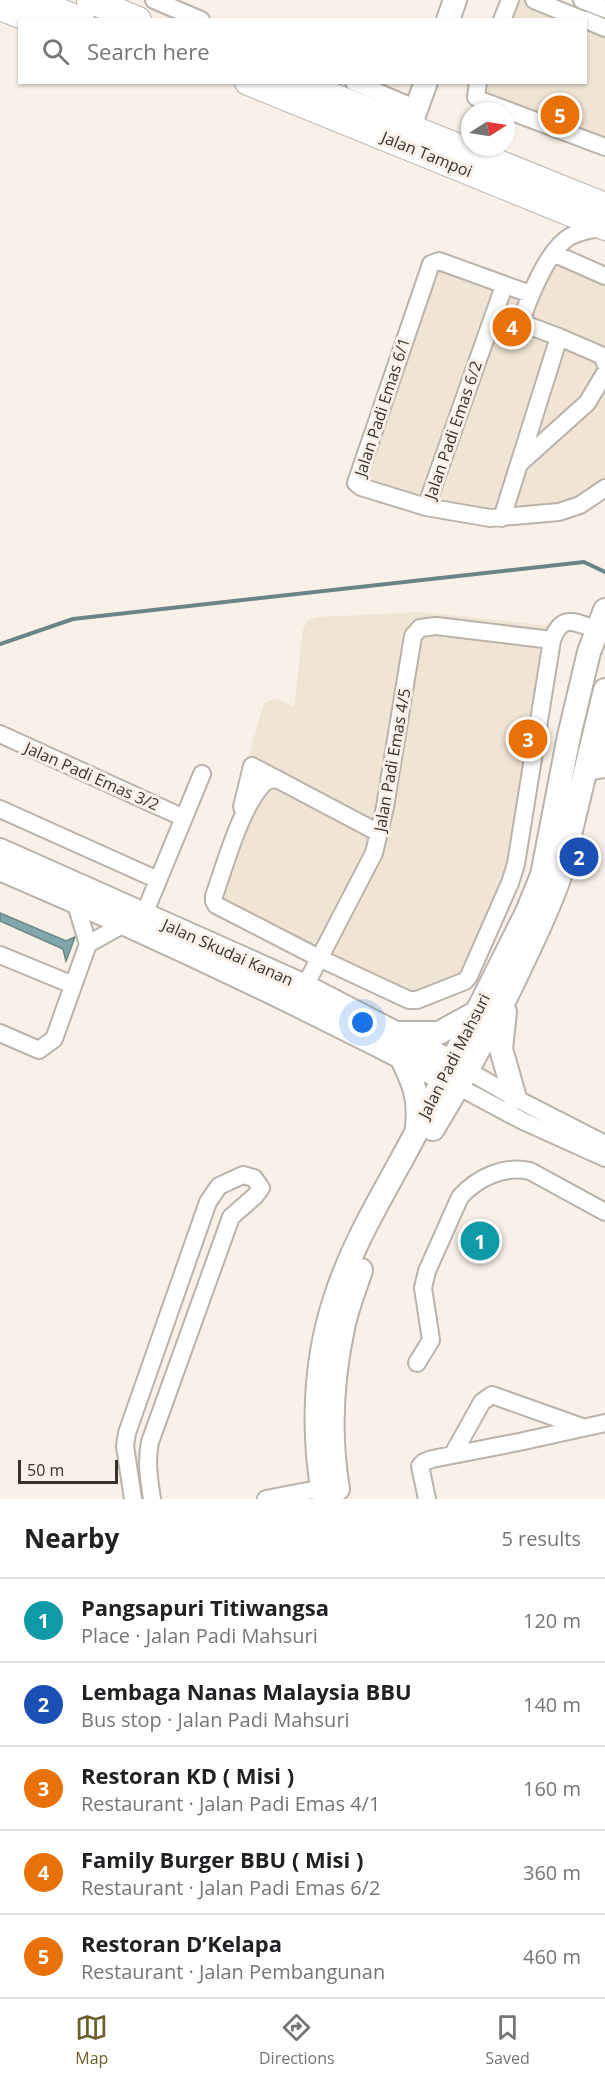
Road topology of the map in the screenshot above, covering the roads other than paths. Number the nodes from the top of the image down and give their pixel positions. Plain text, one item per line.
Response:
1 (30, 0) edge
2 (90, 0) edge
3 (154, 0) edge
4 (454, 0) edge
5 (510, 0) edge
6 (534, 0) edge
7 (582, 0) edge
8 (0, 7) edge
9 (605, 9) edge
10 (28, 18) edge
11 (76, 18) edge
12 (133, 18) edge
13 (196, 18) edge
14 (449, 18) edge
15 (503, 18) edge
16 (579, 18) edge
17 (587, 21) edge
18 (605, 28) edge
19 (255, 84) edge
20 (302, 84) edge
21 (356, 84) edge
22 (425, 84) edge
23 (477, 84) edge
24 (410, 127) junction
25 (605, 147) edge
26 (605, 206) edge
27 (605, 227) edge
28 (553, 253) junction
29 (605, 276) edge
30 (504, 286) junction
31 (530, 294) junction
32 (495, 313) junction
33 (521, 321) junction
34 (560, 337) junction
35 (605, 363) edge
36 (605, 373) edge
37 (519, 464) junction
38 (605, 488) edge
39 (426, 507) junction
40 (502, 518) junction
41 (599, 634) edge
42 (552, 640) junction
43 (605, 690) edge
44 (599, 712) junction
45 (0, 734) edge
46 (605, 756) edge
47 (595, 770) edge
48 (202, 774) dead end
49 (277, 779) junction
50 (0, 809) edge
51 (184, 818) junction
52 (379, 833) junction
53 (235, 837) junction
54 (0, 850) edge
55 (0, 868) edge
56 (158, 880) junction
57 (75, 901) junction
58 (135, 923) junction
59 (88, 944) junction
60 (0, 955) edge
61 (319, 958) junction
62 (73, 985) junction
63 (305, 986) junction
64 (507, 995) junction
65 (475, 1013) junction
66 (0, 1033) edge
67 (398, 1033) junction
68 (402, 1059) junction
69 (455, 1074) junction
70 (515, 1098) junction
71 (416, 1133) junction
72 (605, 1144) edge
73 (605, 1158) edge
74 (605, 1212) edge
75 (417, 1364) dead end
76 (605, 1423) edge
77 (583, 1428) junction
78 (127, 1433) junction
79 (150, 1442) junction
80 (453, 1454) junction
81 (331, 1493) edge
82 (296, 1496) edge
83 (133, 1499) edge
84 (152, 1499) edge
85 (266, 1499) edge
86 (427, 1499) edge

1 - 11 main road
2 - 12 main road
3 - 13 street
4 - 14 main road
5 - 15 street
6 - 16 street
7 - 9 street
8 - 10 main road
17 - 18 street
19 - 24 main road, Jalan Tampoi
20 - 24 main road, Jalan Tampoi
21 - 24 street
22 - 24 main road
23 - 25 street
24 - 26 main road, Jalan Tampoi
24 - 27 main road, Jalan Tampoi
27 - 28 street
28 - 29 street
28 - 31 street
30 - 31 street, Jalan Padi Emas 6/1
30 - 32 street, Jalan Padi Emas 6/2
30 - 39 street, Jalan Padi Emas 6/1
31 - 33 street
32 - 33 street
32 - 39 street, Jalan Padi Emas 6/2
33 - 34 street
34 - 35 street
34 - 37 street
36 - 37 street
37 - 40 street
38 - 40 street, Jalan Padi Emas 6/1
39 - 40 street, Jalan Padi Emas 6/1
41 - 42 street
41 - 65 main road, Jalan Padi Mahsuri
42 - 52 street, Jalan Padi Emas 4/5
42 - 61 street
43 - 44 main road, Jalan Padi Mahsuri
44 - 46 street
44 - 47 main road, Jalan Padi Mahsuri
45 - 51 street, Jalan Padi Emas 3/2
47 - 64 main road, Jalan Padi Mahsuri
48 - 51 street
49 - 52 street
49 - 53 street
49 - 53 street
50 - 56 street
51 - 56 street
52 - 61 street, Jalan Padi Emas 4/5
53 - 61 street
54 - 58 main road, Jalan Skudai Kanan
55 - 57 main road, Jalan Skudai Kanan
56 - 58 street
57 - 58 main road, Jalan Skudai Kanan
57 - 59 street
58 - 59 street
58 - 63 main road, Jalan Skudai Kanan
58 - 68 main road, Jalan Skudai Kanan
59 - 62 street
60 - 62 street
61 - 63 street, Jalan Padi Emas 4/5
62 - 66 street
63 - 67 main road, Jalan Skudai Kanan
64 - 69 main road, Jalan Padi Mahsuri
64 - 70 main road
65 - 67 main road
65 - 69 main road, Jalan Padi Mahsuri
67 - 69 main road, Jalan Skudai Kanan
68 - 69 main road, Jalan Skudai Kanan
68 - 71 main road
69 - 70 street
69 - 71 main road, Jalan Padi Mahsuri
69 - 73 street
69 - 81 main road, Jalan Padi Mahsuri
70 - 72 street
71 - 81 main road, Jalan Padi Mahsuri
74 - 75 street
76 - 77 street
77 - 80 street
77 - 80 street
78 - 79 street
78 - 79 street
78 - 83 street
79 - 84 street
80 - 86 street
81 - 82 street
82 - 85 street

